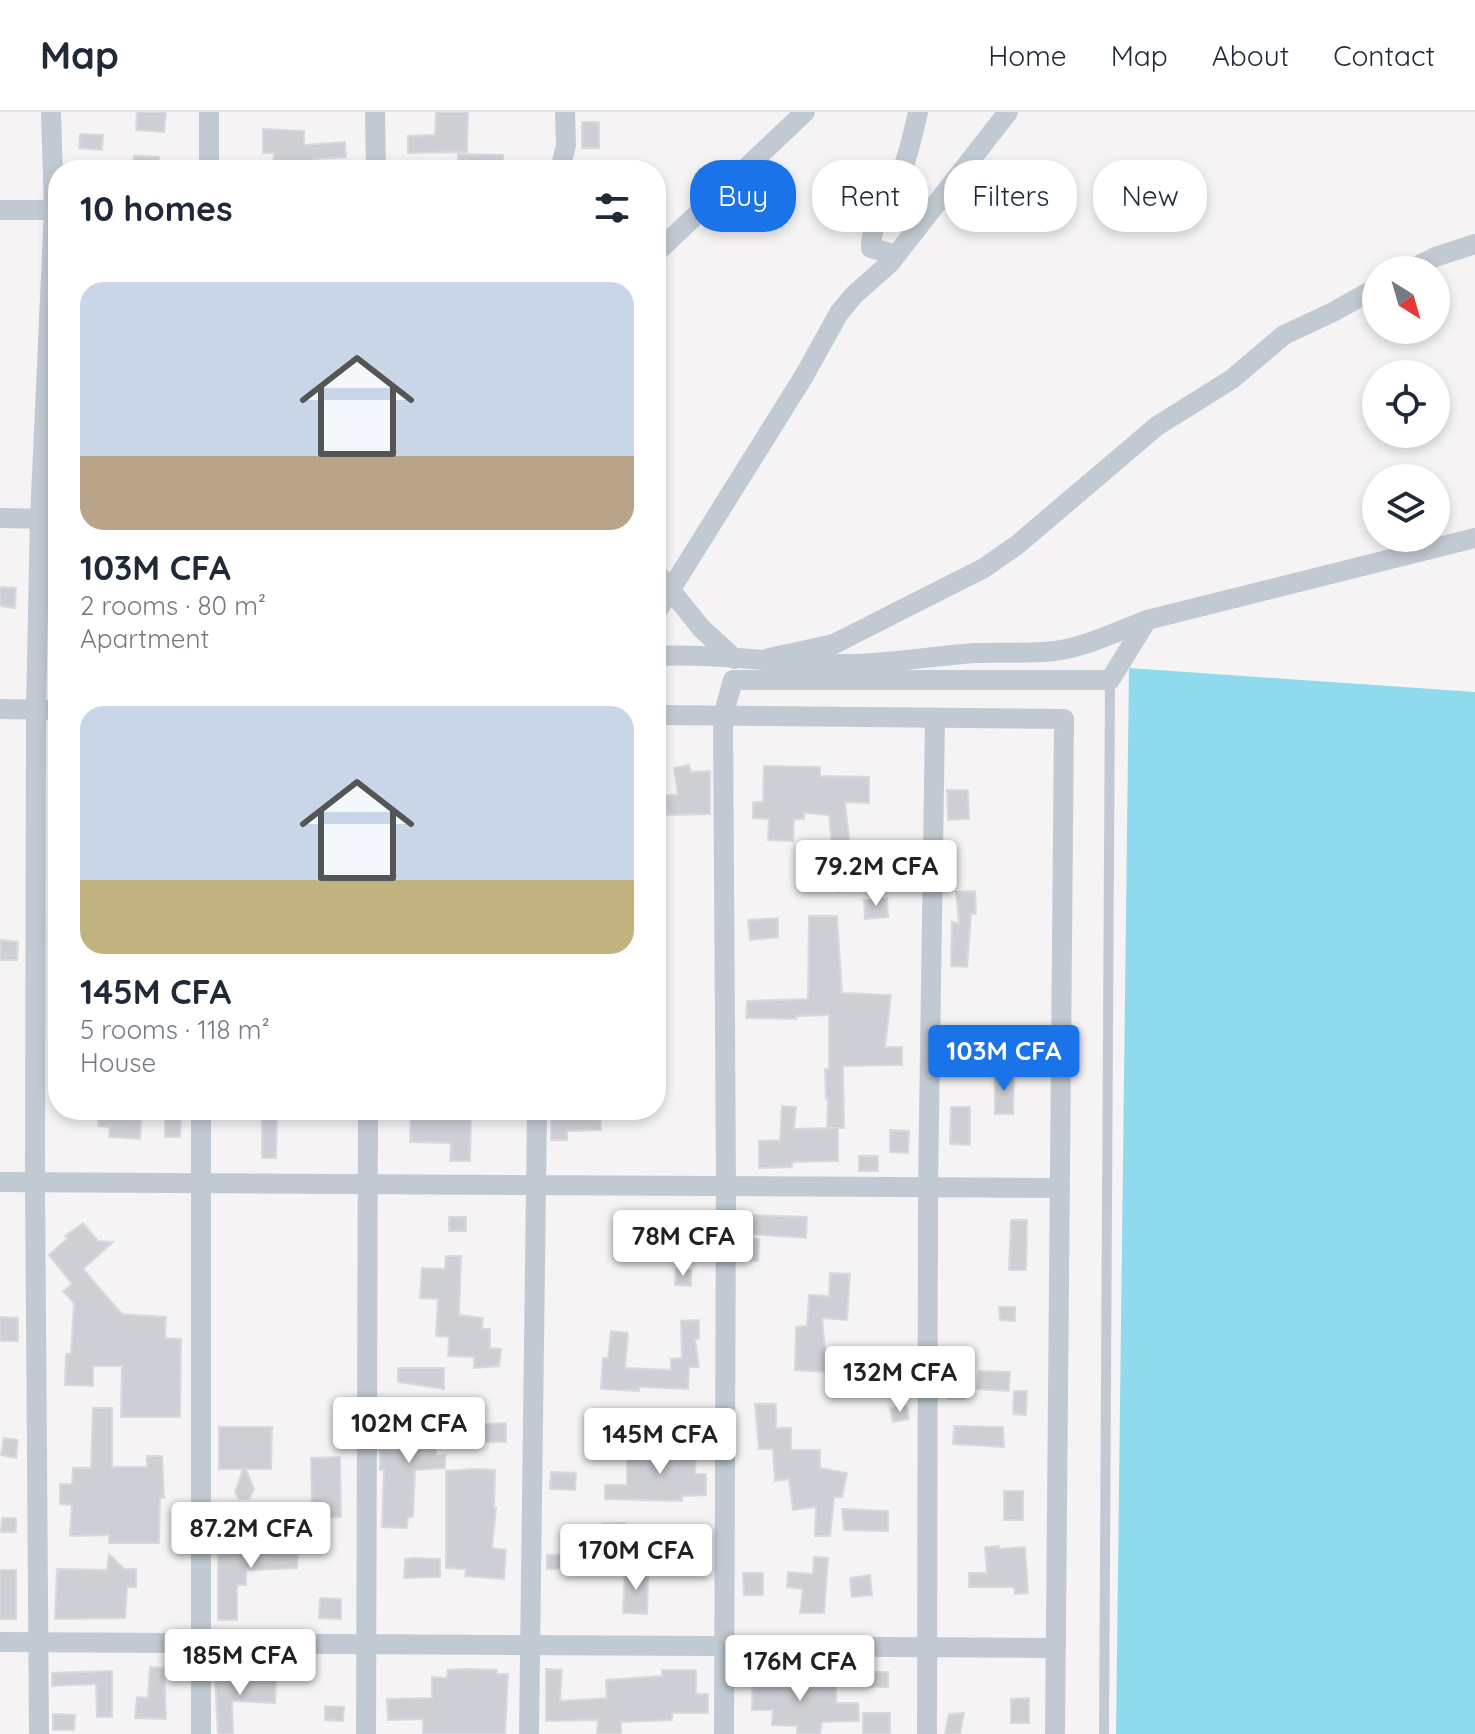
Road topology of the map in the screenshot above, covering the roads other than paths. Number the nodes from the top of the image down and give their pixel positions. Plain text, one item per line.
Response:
1 (51, 112) edge
2 (209, 112) edge
3 (375, 112) edge
4 (565, 112) edge
5 (918, 112) edge
6 (1008, 112) edge
7 (799, 115) edge
8 (53, 160) edge
9 (209, 160) edge
10 (376, 160) edge
11 (562, 160) edge
12 (0, 210) edge
13 (48, 210) edge
14 (666, 243) edge
15 (1475, 244) edge
16 (896, 255) junction
17 (1438, 256) edge
18 (1362, 296) edge
19 (0, 518) edge
20 (48, 518) edge
21 (48, 533) edge
22 (1475, 538) edge
23 (666, 583) edge
24 (672, 590) junction
25 (666, 599) edge
26 (1147, 620) junction
27 (666, 655) edge
28 (769, 658) junction
29 (735, 659) junction
30 (1110, 680) junction
31 (0, 709) edge
32 (36, 709) junction
33 (48, 710) edge
34 (666, 715) edge
35 (723, 716) junction
36 (935, 718) junction
37 (201, 1120) edge
38 (368, 1120) edge
39 (537, 1120) edge
40 (0, 1182) edge
41 (35, 1182) junction
42 (201, 1183) junction
43 (368, 1184) junction
44 (537, 1184) junction
45 (726, 1186) junction
46 (928, 1187) junction
47 (1060, 1188) junction
48 (0, 1642) edge
49 (38, 1642) junction
50 (201, 1643) junction
51 (366, 1644) junction
52 (530, 1645) junction
53 (724, 1646) junction
54 (929, 1648) junction
55 (1056, 1648) junction
56 (39, 1734) edge
57 (201, 1734) edge
58 (366, 1734) edge
59 (529, 1734) edge
60 (724, 1734) edge
61 (927, 1734) edge
62 (1055, 1734) edge
63 (1104, 1734) edge

1 - 8 street
2 - 9 street
3 - 10 street
4 - 11 street
5 - 16 street
6 - 16 street
7 - 14 street
12 - 13 street
15 - 17 street
16 - 24 street
18 - 28 street
19 - 20 street
21 - 32 street
22 - 26 street
23 - 24 street
24 - 25 street
24 - 29 street
26 - 28 street
26 - 30 street
27 - 29 street
28 - 29 street
30 - 35 street
30 - 63 lane
31 - 32 street
32 - 33 street
32 - 41 street
34 - 35 street
35 - 36 street
35 - 45 street
36 - 46 street
36 - 47 street
37 - 42 street
38 - 43 street
39 - 44 street
40 - 41 street
41 - 42 street
41 - 49 street
42 - 43 street
42 - 50 street
43 - 44 street
43 - 51 street
44 - 45 street
44 - 52 street
45 - 46 street
45 - 53 street
46 - 47 street
46 - 54 street
47 - 55 street
48 - 49 street
49 - 50 street
49 - 56 street
50 - 51 street
50 - 57 street
51 - 52 street
51 - 58 street
52 - 53 street
52 - 59 street
53 - 54 street
53 - 60 street
54 - 55 street
54 - 61 street
55 - 62 street

